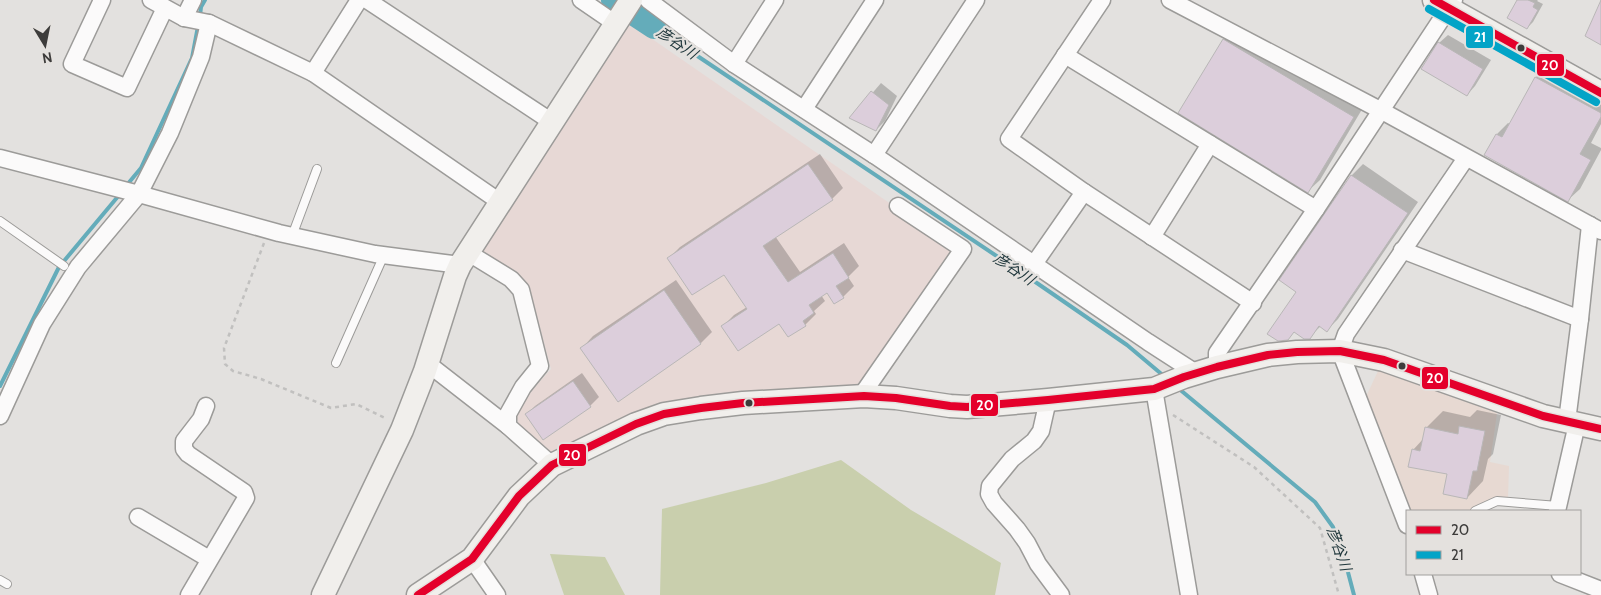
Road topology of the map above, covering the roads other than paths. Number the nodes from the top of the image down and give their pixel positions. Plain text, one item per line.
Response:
1 (102, 0) edge
2 (151, 0) edge
3 (193, 0) edge
4 (359, 0) edge
5 (366, 0) edge
6 (581, 0) edge
7 (648, 0) edge
8 (776, 0) edge
9 (875, 0) edge
10 (976, 0) edge
11 (1102, 0) edge
12 (1170, 0) edge
13 (1446, 3) edge
14 (165, 8) junction
15 (623, 13) edge
16 (184, 18) junction
17 (209, 23) junction
18 (1065, 55) junction
19 (734, 64) junction
20 (314, 73) junction
21 (1601, 93) edge
22 (804, 109) junction
23 (1382, 111) junction
24 (552, 122) junction
25 (1210, 144) junction
26 (874, 155) junction
27 (0, 158) edge
28 (1466, 158) junction
29 (317, 169) dead end
30 (1084, 192) junction
31 (139, 194) junction
32 (500, 202) junction
33 (898, 206) dead end
34 (1316, 209) junction
35 (0, 221) edge
36 (1595, 228) edge
37 (292, 236) junction
38 (1152, 237) junction
39 (1402, 250) junction
40 (384, 255) junction
41 (464, 259) junction
42 (1034, 264) junction
43 (64, 266) dead end
44 (1253, 303) junction
45 (1580, 319) junction
46 (1340, 351) junction
47 (336, 363) dead end
48 (428, 363) junction
49 (1199, 372) junction
50 (1157, 393) junction
51 (861, 396) junction
52 (1048, 400) junction
53 (206, 406) dead end
54 (0, 416) edge
55 (1572, 423) junction
56 (508, 426) junction
57 (1601, 429) edge
58 (552, 465) junction
59 (1558, 509) edge
60 (1477, 510) edge
61 (138, 517) dead end
62 (1406, 522) edge
63 (209, 559) junction
64 (472, 559) junction
65 (1423, 575) edge
66 (1563, 575) edge
67 (1601, 590) edge
68 (189, 595) edge
69 (323, 595) edge
70 (418, 595) edge
71 (498, 595) edge
72 (1061, 595) edge
73 (1189, 595) edge
74 (1429, 595) edge

1 - 14 street
2 - 14 street
3 - 16 street
4 - 20 street
5 - 24 street
6 - 15 street
7 - 19 street
8 - 19 street
9 - 22 street
10 - 26 street
11 - 18 street
12 - 23 street
13 - 21 street
13 - 23 street
14 - 16 street
15 - 24 street
16 - 17 street
17 - 20 street
17 - 31 street
18 - 25 street
18 - 30 street
19 - 22 street
20 - 32 street
22 - 26 street
23 - 28 street
23 - 34 street
24 - 32 street
25 - 34 street
25 - 38 street
26 - 42 street
27 - 31 street
28 - 36 street
28 - 39 street
29 - 37 lane
30 - 38 street
30 - 42 street
31 - 37 street
31 - 54 street
32 - 41 street
33 - 51 street
34 - 44 street
35 - 43 lane
36 - 45 street
37 - 40 street
38 - 44 street
39 - 45 street
39 - 46 street
40 - 41 street
40 - 47 lane
41 - 48 street
41 - 56 street
42 - 49 street
44 - 49 street
45 - 55 street
46 - 49 street
46 - 55 street
46 - 62 street
48 - 56 street
48 - 69 street
49 - 50 street
50 - 52 street
50 - 73 street
51 - 52 street
51 - 58 street
52 - 72 street
53 - 63 street
55 - 57 street
55 - 59 street
56 - 58 street
58 - 64 street
59 - 60 lane
61 - 63 street
63 - 68 street
64 - 70 street
64 - 71 street
65 - 74 street
66 - 67 street

